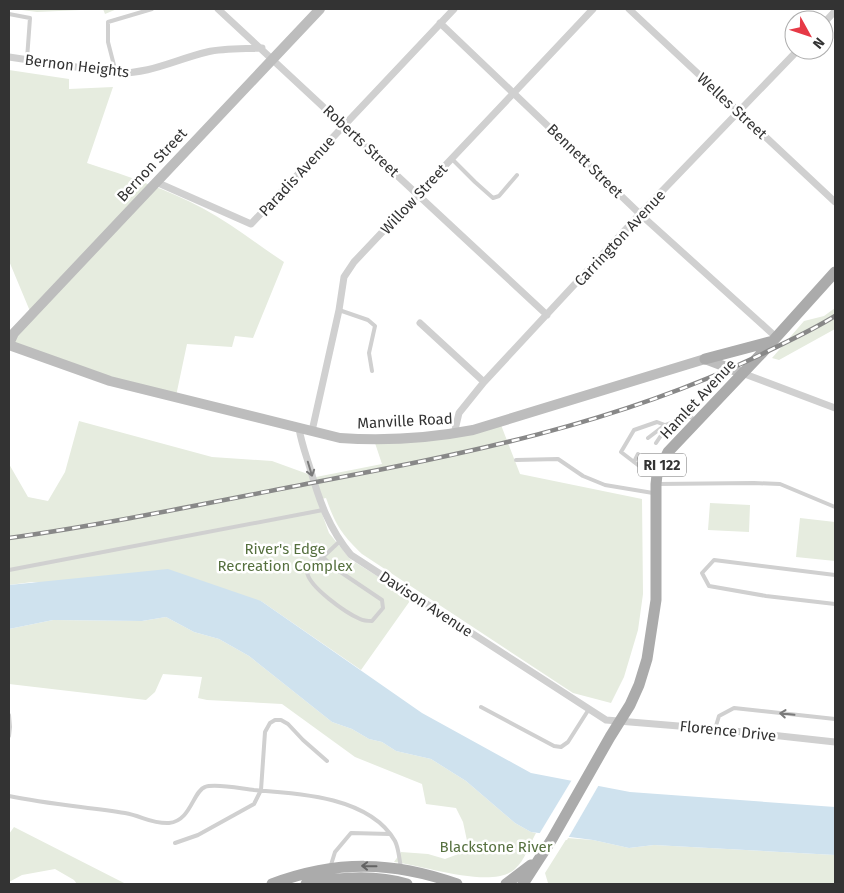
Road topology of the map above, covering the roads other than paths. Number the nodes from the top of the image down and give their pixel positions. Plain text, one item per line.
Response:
1 (152, 9) edge
2 (218, 9) edge
3 (320, 9) edge
4 (454, 9) edge
5 (593, 9) edge
6 (628, 9) edge
7 (9, 14) edge
8 (440, 23) junction
9 (262, 48) junction
10 (9, 57) edge
11 (272, 58) junction
12 (27, 60) junction
13 (789, 60) edge
14 (116, 73) junction
15 (513, 94) junction
16 (739, 113) junction
17 (344, 126) junction
18 (452, 159) junction
19 (518, 175) dead end
20 (156, 182) junction
21 (418, 194) junction
22 (835, 202) edge
23 (640, 214) junction
24 (835, 272) edge
25 (339, 310) junction
26 (547, 315) junction
27 (420, 322) dead end
28 (774, 339) junction
29 (9, 344) edge
30 (706, 359) junction
31 (372, 371) dead end
32 (742, 373) junction
33 (484, 382) junction
34 (835, 408) edge
35 (697, 422) junction
36 (664, 425) junction
37 (299, 428) junction
38 (312, 431) junction
39 (454, 434) junction
40 (648, 438) dead end
41 (656, 443) dead end
42 (638, 454) dead end
43 (516, 460) dead end
44 (646, 460) dead end
45 (634, 462) junction
46 (642, 468) junction
47 (656, 485) junction
48 (835, 507) edge
49 (323, 510) junction
50 (340, 541) junction
51 (323, 557) junction
52 (9, 570) edge
53 (835, 575) edge
54 (835, 604) edge
55 (481, 707) dead end
56 (589, 709) junction
57 (9, 715) edge
58 (835, 719) edge
59 (621, 720) junction
60 (715, 729) junction
61 (9, 736) edge
62 (835, 742) edge
63 (327, 761) dead end
64 (261, 790) junction
65 (9, 796) edge
66 (390, 834) junction
67 (175, 843) dead end
68 (540, 858) junction
69 (330, 868) junction
70 (401, 868) junction
71 (534, 882) edge
72 (403, 883) edge
73 (272, 884) edge
74 (306, 884) edge
75 (457, 884) edge
76 (506, 884) edge
77 (523, 884) edge

1 - 14 lane
2 - 9 street, Roberts Street
3 - 11 main road, Bernon Street
4 - 8 street, Paradis Avenue
5 - 15 street, Willow Street
6 - 16 street, Welles Street
7 - 12 lane
8 - 15 street, Bennett Street
8 - 17 street, Paradis Avenue
9 - 11 street, Roberts Street
9 - 14 street, Bernon Heights
10 - 12 street, Bernon Heights
11 - 17 street, Roberts Street
11 - 20 main road, Bernon Street
12 - 14 street, Bernon Heights
13 - 16 street, Carrington Avenue
15 - 18 street, Willow Street
15 - 23 street, Bennett Street
16 - 22 street, Welles Street
16 - 23 street, Carrington Avenue
17 - 20 street, Paradis Avenue
17 - 21 street, Roberts Street
18 - 19 lane
18 - 21 street, Willow Street
20 - 29 main road, Bernon Street
21 - 25 street, Willow Street
21 - 26 street, Roberts Street
23 - 26 street, Carrington Avenue
23 - 28 street, Bennett Street
24 - 28 main road, Hamlet Avenue / RI 122
25 - 31 lane
25 - 38 street, Willow Street
26 - 33 street, Carrington Avenue
27 - 33 street
28 - 30 main road
28 - 32 main road, Hamlet Avenue / RI 122
29 - 37 main road, Manville Road
30 - 32 main road
30 - 39 main road, Manville Road
32 - 34 street
32 - 35 main road, Hamlet Avenue / RI 122
33 - 39 street, Carrington Avenue
35 - 36 lane
35 - 47 main road, Hamlet Avenue / RI 122
36 - 40 lane
36 - 41 lane
36 - 45 lane
37 - 38 main road, Manville Road
37 -> 49 street, Davison Avenue
38 - 39 main road, Manville Road
42 - 45 lane
43 - 47 lane
44 - 46 lane
45 - 46 lane
46 - 47 lane
47 - 48 lane
47 - 59 main road, Hamlet Avenue / RI 122
49 - 50 street, Davison Avenue
49 - 52 lane
50 - 51 lane
50 - 56 street, Davison Avenue
51 - 51 lane
53 - 54 lane
55 - 56 lane
56 - 59 street, Davison Avenue
57 - 61 lane
58 -> 60 lane
59 - 60 street, Florence Drive
59 - 68 main road, RI 122
60 - 62 street, Florence Drive
63 - 64 lane
64 - 65 lane
64 - 66 lane
64 - 67 lane
66 - 69 lane
66 - 70 lane
68 - 71 main road, RI 122
68 - 76 main road
68 - 77 main road
70 -> 69 main road
69 - 73 main road
70 - 72 lane
70 - 75 main road
72 - 74 main road

